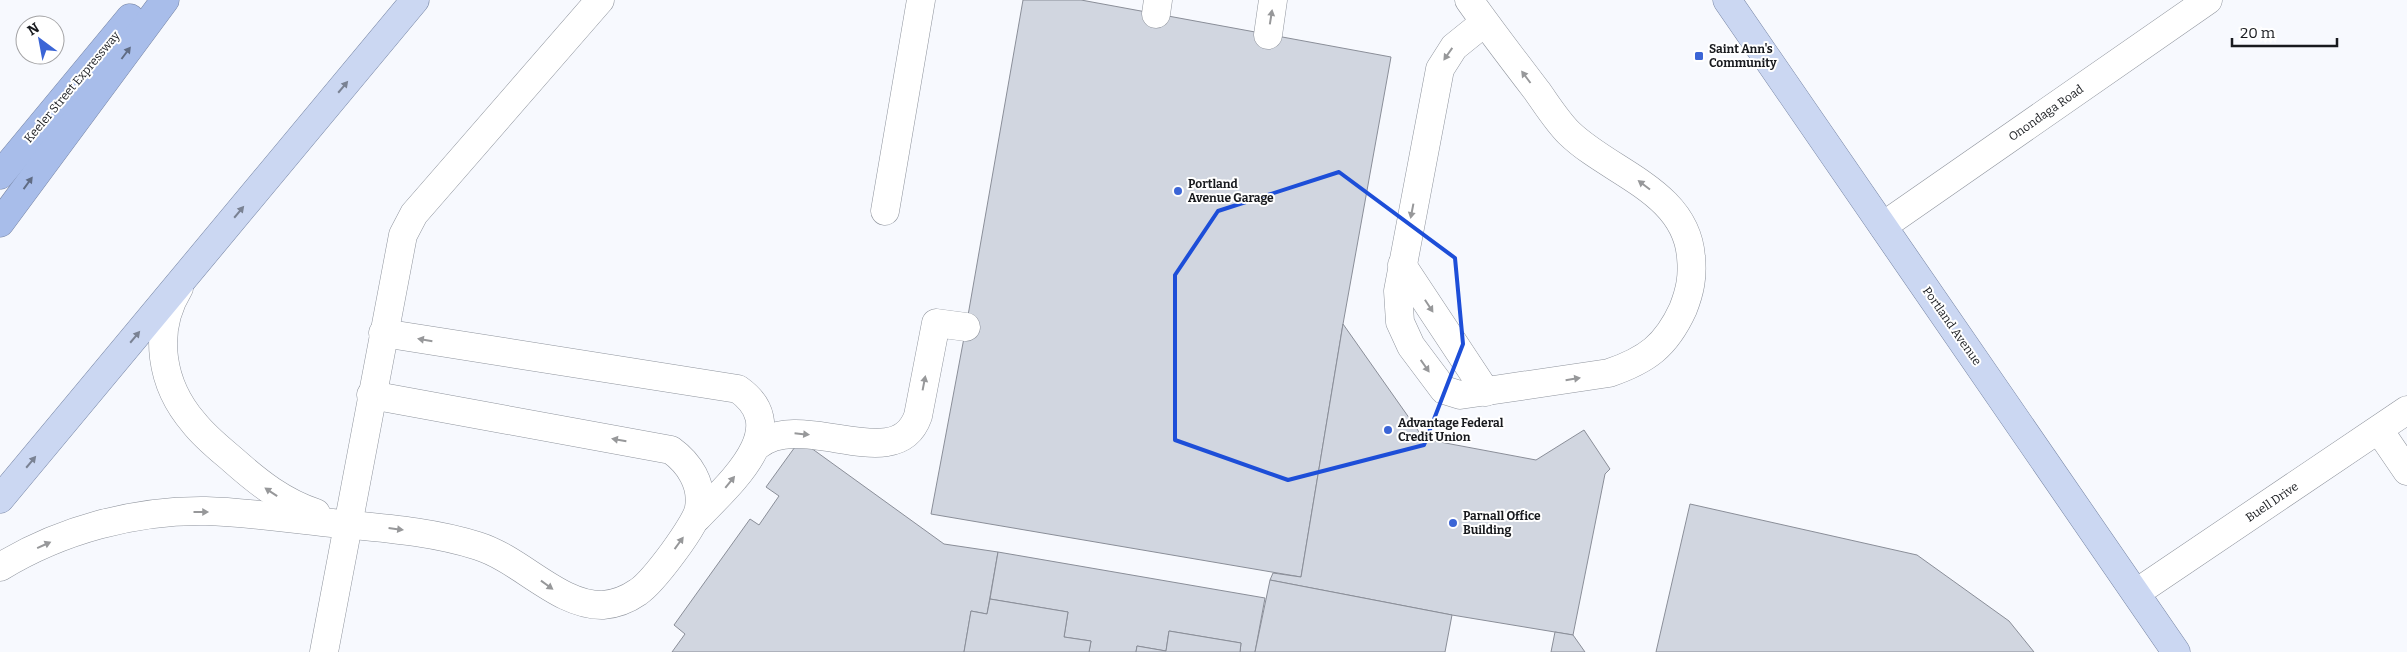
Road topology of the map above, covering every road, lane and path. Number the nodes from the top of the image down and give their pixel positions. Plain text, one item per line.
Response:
1 (145, 0) edge
2 (166, 0) edge
3 (414, 0) edge
4 (600, 0) edge
5 (921, 0) edge
6 (1273, 0) edge
7 (1469, 0) edge
8 (1727, 0) edge
9 (2208, 0) edge
10 (1485, 22) junction
11 (1268, 35) dead end
12 (0, 175) edge
13 (885, 212) dead end
14 (0, 223) edge
15 (1883, 226) junction
16 (1402, 265) junction
17 (189, 272) junction
18 (966, 327) dead end
19 (383, 333) junction
20 (1486, 392) junction
21 (371, 395) junction
22 (2407, 410) edge
23 (2379, 430) junction
24 (757, 446) junction
25 (2407, 471) edge
26 (0, 499) edge
27 (697, 518) junction
28 (348, 525) junction
29 (0, 567) edge
30 (2136, 593) junction
31 (324, 652) edge
32 (2176, 652) edge

1 - 12 highway, Keeler Street Expressway
14 -> 2 highway
17 -> 3 main road
4 - 19 street
5 - 13 street
11 -> 6 street
7 - 10 street
8 - 15 main road, Portland Avenue
9 - 15 street, Onondaga Road
10 -> 16 street
20 -> 10 street
15 - 30 main road, Portland Avenue
16 -> 20 street
16 -> 20 street
26 -> 17 main road
28 -> 17 street
24 -> 18 street
19 - 21 street
24 -> 19 street
27 -> 21 street
21 - 28 street
22 - 23 street, Buell Drive
23 - 25 street
23 - 30 street, Buell Drive
27 -> 24 street
28 -> 27 street
29 -> 28 street
28 - 31 street
30 - 32 main road, Portland Avenue

